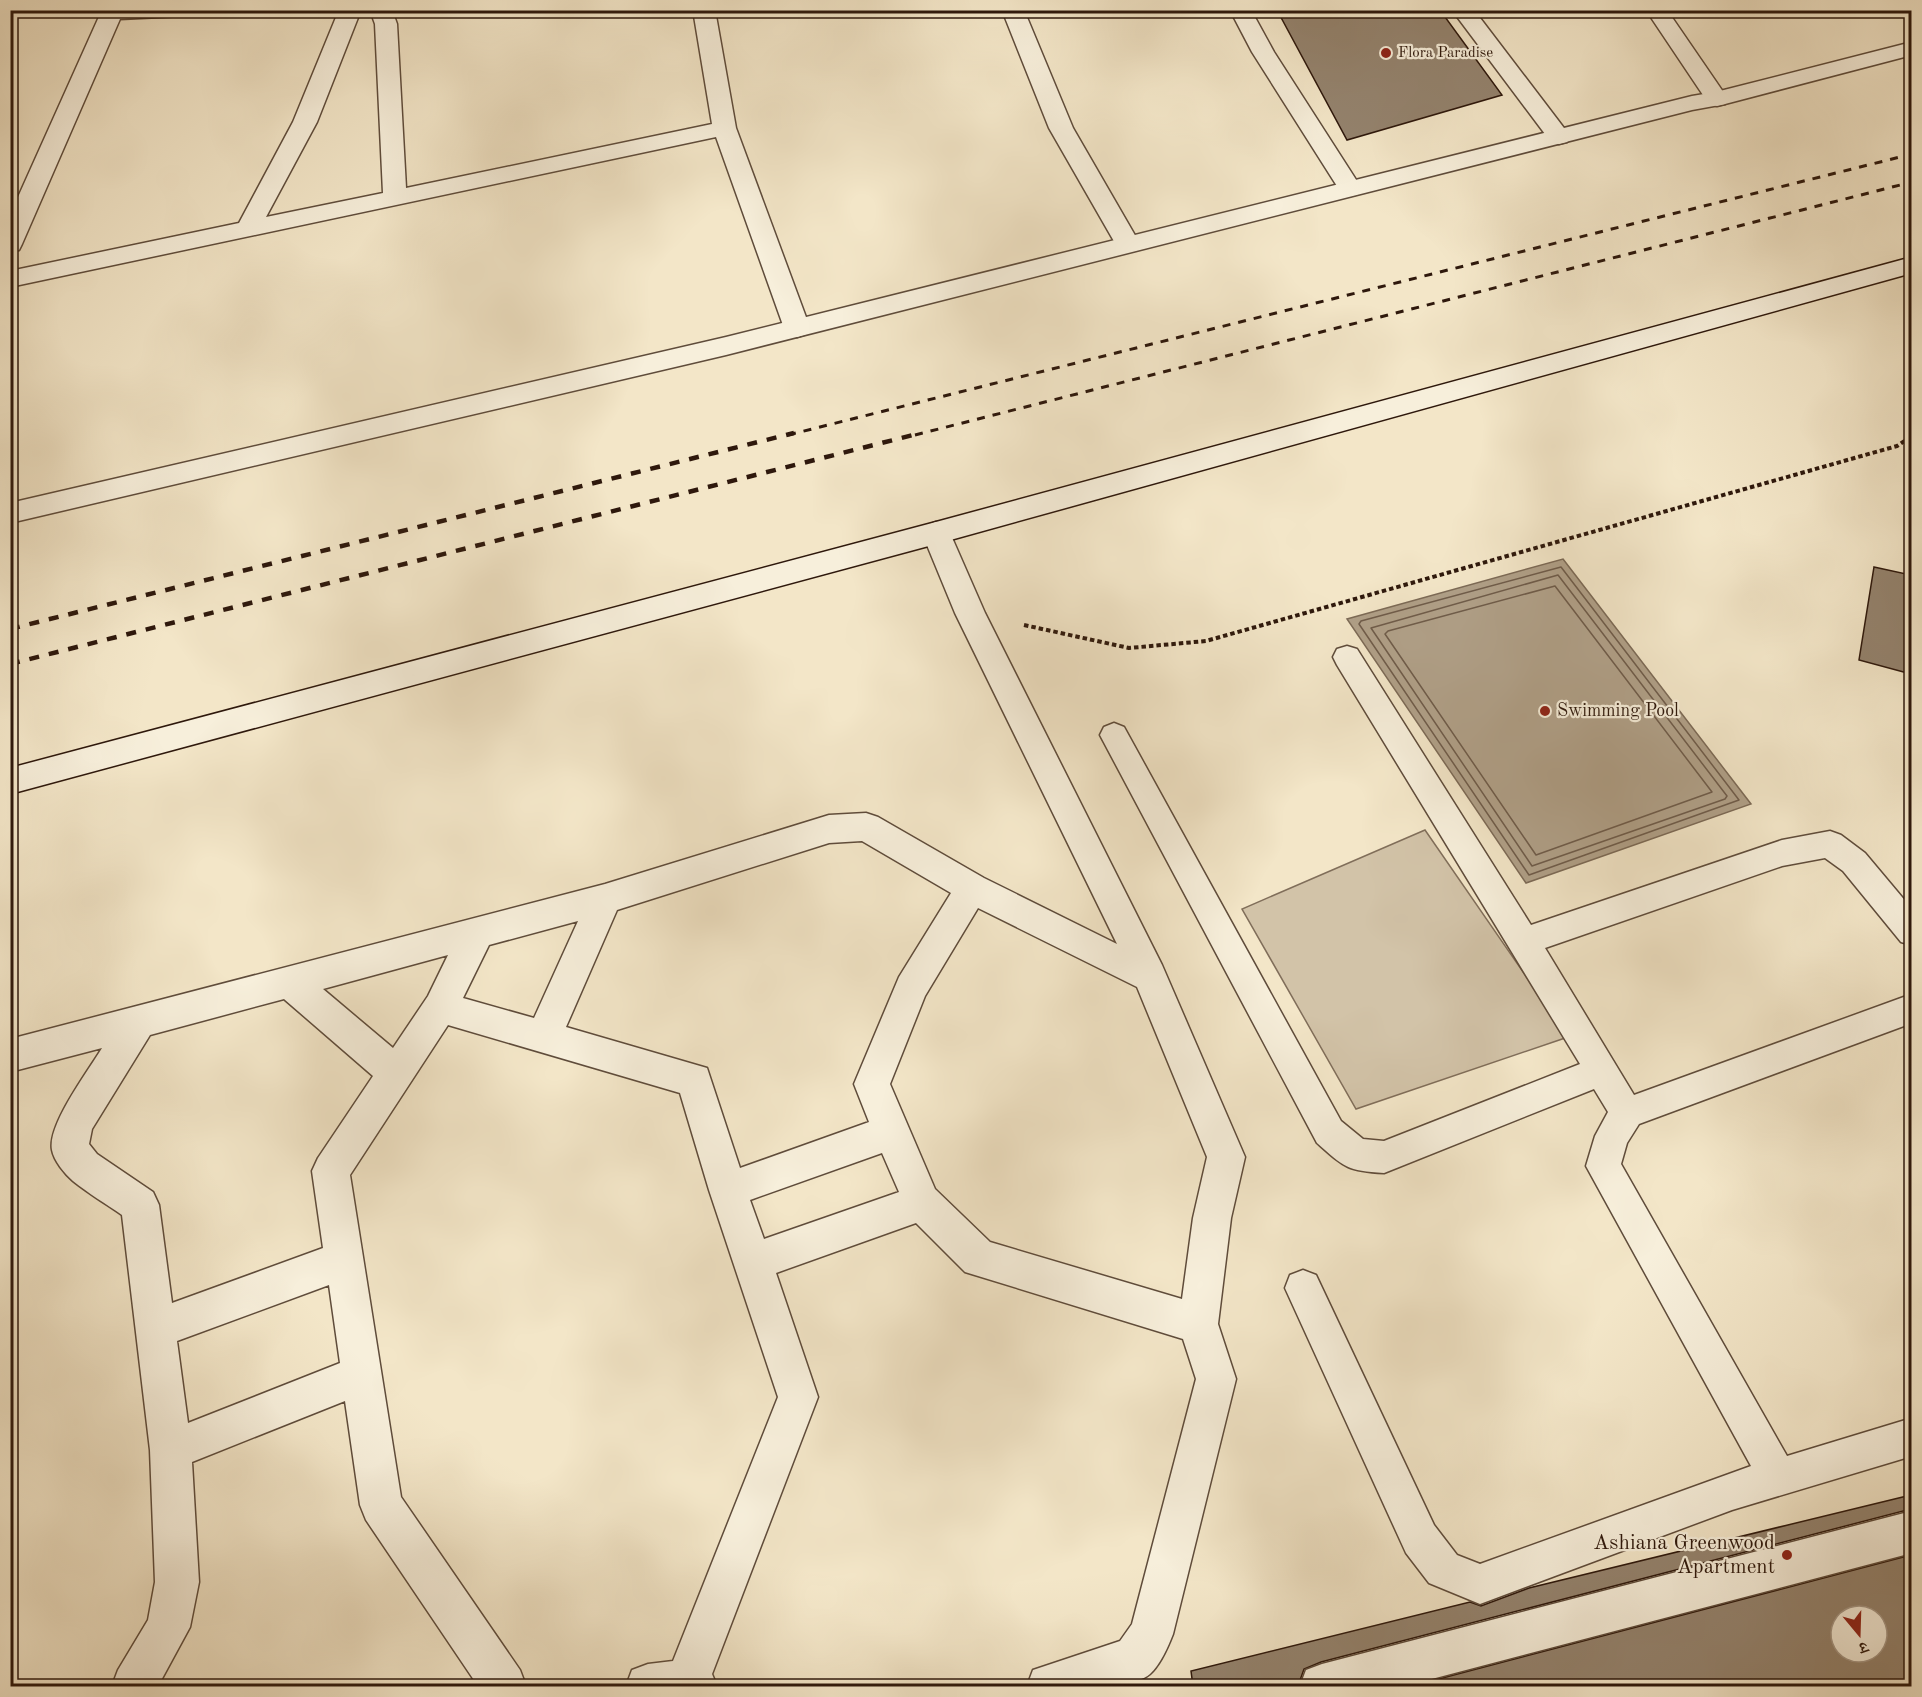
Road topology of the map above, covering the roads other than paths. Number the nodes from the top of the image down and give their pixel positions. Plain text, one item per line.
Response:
1 (183, 10) edge
2 (350, 10) edge
3 (381, 10) edge
4 (704, 10) edge
5 (1013, 10) edge
6 (1240, 10) edge
7 (1462, 10) edge
8 (1656, 10) edge
9 (113, 12) edge
10 (1911, 48) edge
11 (1717, 99) junction
12 (724, 128) junction
13 (1559, 137) junction
14 (1350, 189) junction
15 (395, 198) junction
16 (248, 229) junction
17 (10, 244) edge
18 (1128, 244) junction
19 (1911, 265) edge
20 (10, 279) edge
21 (797, 328) junction
22 (10, 513) edge
23 (936, 533) junction
24 (1347, 657) dead end
25 (1114, 735) dead end
26 (10, 781) edge
27 (972, 888) junction
28 (605, 899) junction
29 (1908, 921) edge
30 (478, 932) junction
31 (1524, 941) junction
32 (1150, 976) junction
33 (289, 982) junction
34 (440, 1007) junction
35 (1911, 1008) edge
36 (139, 1021) junction
37 (544, 1036) junction
38 (10, 1056) edge
39 (1602, 1070) junction
40 (397, 1074) junction
41 (1627, 1113) junction
42 (891, 1132) junction
43 (728, 1190) junction
44 (922, 1202) junction
45 (344, 1260) junction
46 (753, 1262) junction
47 (1303, 1288) dead end
48 (1198, 1324) junction
49 (156, 1329) junction
50 (361, 1375) junction
51 (1911, 1437) edge
52 (171, 1450) junction
53 (1778, 1477) junction
54 (1911, 1532) edge
55 (677, 1685) edge
56 (134, 1686) edge
57 (504, 1686) edge
58 (1049, 1686) edge
59 (1322, 1686) edge

1 - 9 street
2 - 16 street
3 - 15 street
4 - 12 street
5 - 18 street
6 - 14 street
7 - 13 street
8 - 11 street
9 - 17 street
10 - 11 street
11 - 13 street
12 - 15 street
12 - 21 street
13 - 14 street
14 - 18 street
15 - 16 street
16 - 20 street
18 - 21 street
19 - 23 street
21 - 22 street
23 - 26 street
23 - 32 street
24 - 31 lane
25 - 39 lane
27 - 28 street
27 - 32 street
27 - 42 street
28 - 30 street
28 - 37 street
29 - 31 lane
30 - 33 street
30 - 34 street
31 - 39 lane
32 - 48 street
33 - 36 street
33 - 40 street
34 - 37 street
34 - 40 street
35 - 41 lane
36 - 38 street
36 - 49 street
37 - 43 street
39 - 41 lane
40 - 45 street
41 - 53 lane
42 - 43 street
42 - 44 street
43 - 46 street
44 - 46 street
44 - 48 street
45 - 49 street
45 - 50 street
46 - 55 street
47 - 53 lane
48 - 58 street
49 - 52 street
50 - 52 street
50 - 57 street
51 - 53 lane
52 - 56 street
54 - 59 street

